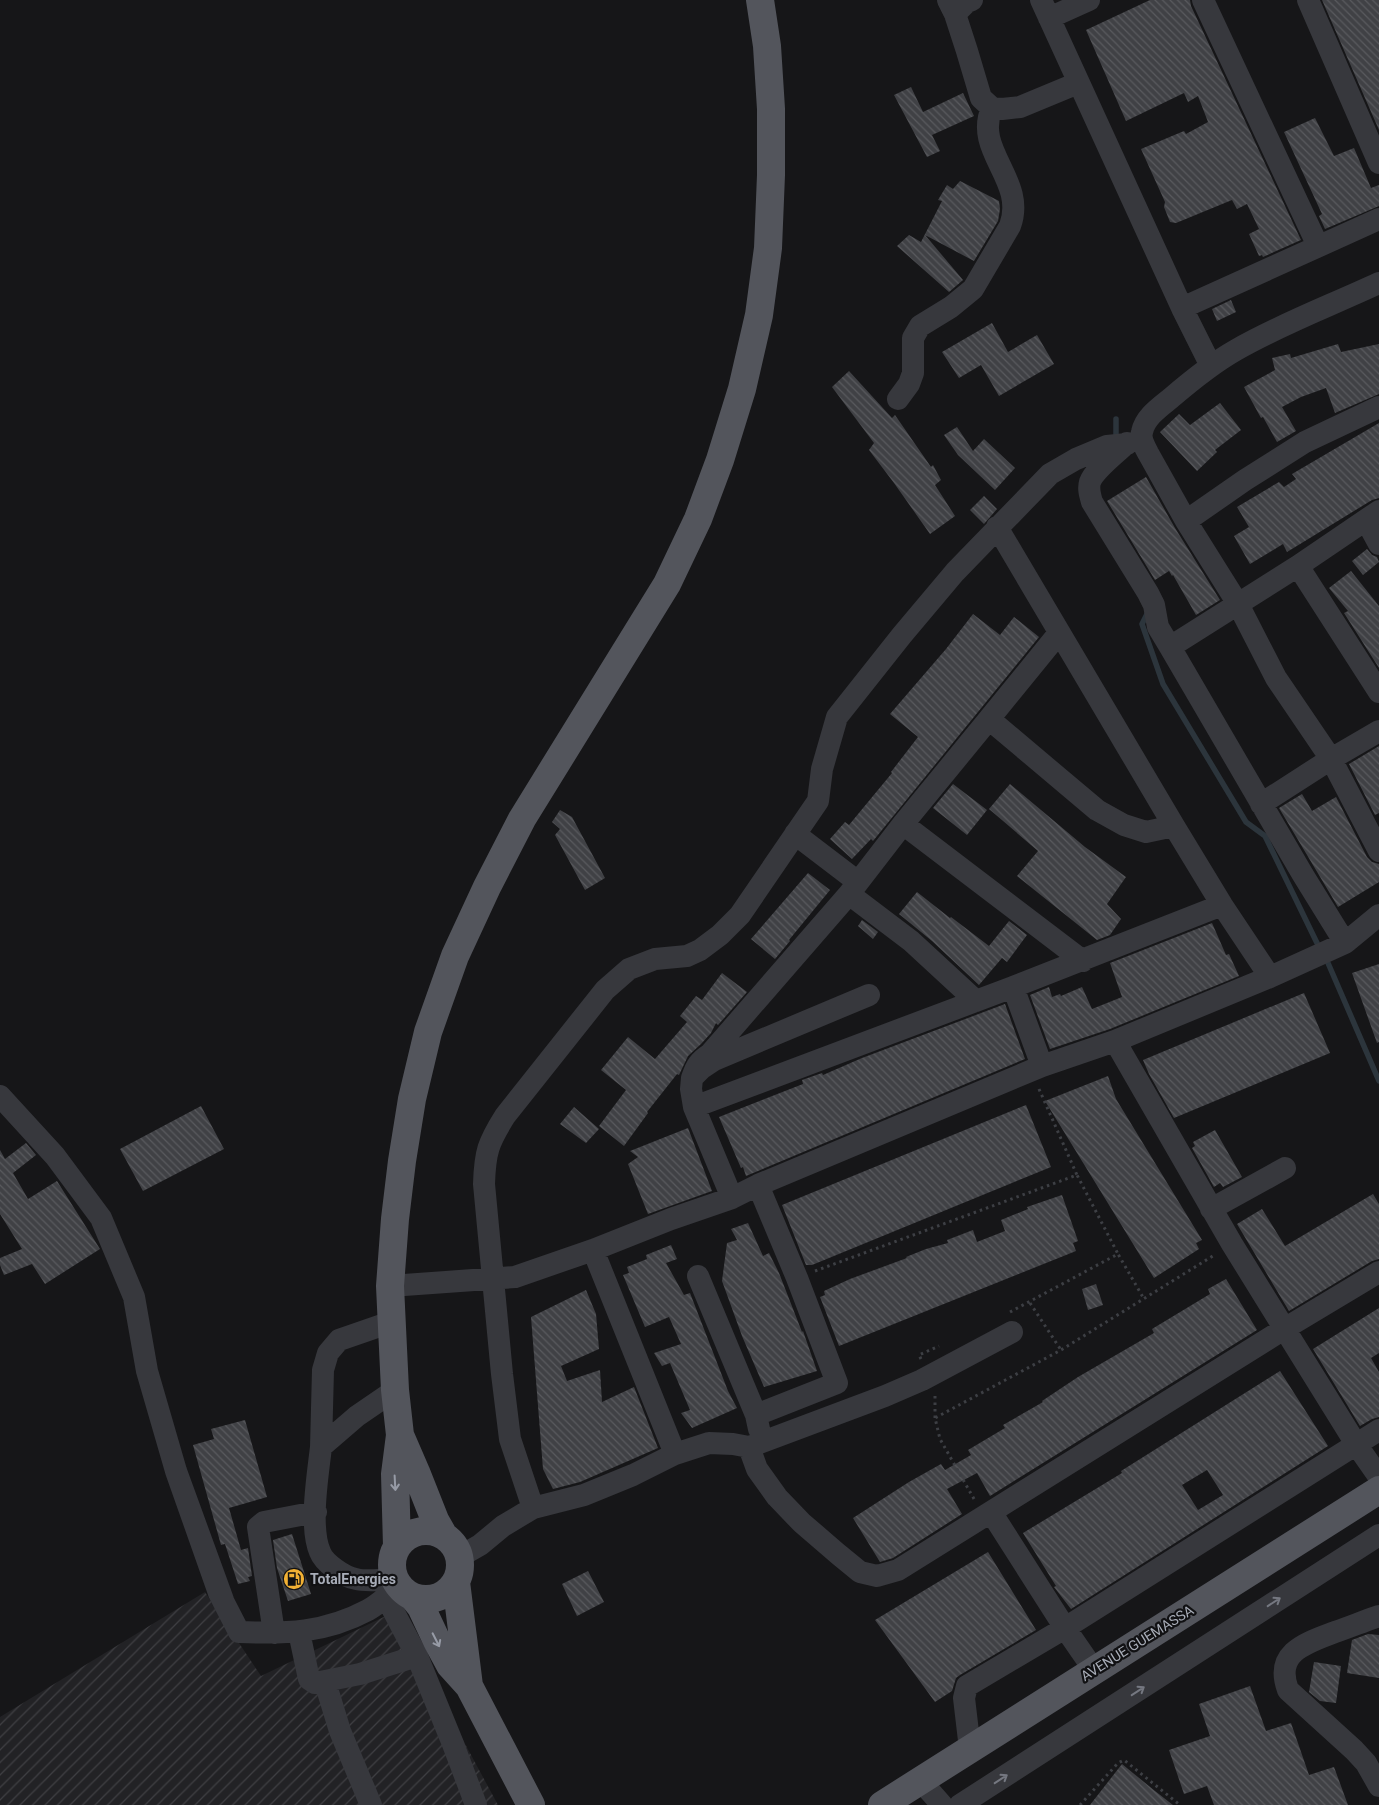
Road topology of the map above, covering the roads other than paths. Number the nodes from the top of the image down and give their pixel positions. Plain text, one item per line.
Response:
1 (760, 0) edge
2 (972, 0) edge
3 (1089, 0) edge
4 (1204, 0) edge
5 (1308, 0) edge
6 (951, 7) edge
7 (1045, 9) edge
8 (1078, 83) junction
9 (992, 108) junction
10 (1379, 162) edge
11 (1379, 219) edge
12 (1318, 246) junction
13 (1379, 283) edge
14 (1182, 308) junction
15 (1211, 366) junction
16 (898, 399) dead end
17 (1379, 407) edge
18 (1134, 438) junction
19 (1372, 516) edge
20 (1186, 521) junction
21 (997, 527) junction
22 (1379, 544) edge
23 (1298, 566) junction
24 (1238, 604) junction
25 (1059, 633) junction
26 (1170, 647) junction
27 (1379, 692) edge
28 (989, 719) junction
29 (1379, 731) edge
30 (1331, 759) junction
31 (1261, 804) junction
32 (902, 824) junction
33 (1174, 826) junction
34 (795, 834) junction
35 (1379, 851) edge
36 (853, 888) junction
37 (1222, 906) junction
38 (1379, 915) edge
39 (1345, 943) junction
40 (1083, 961) junction
41 (1270, 977) junction
42 (1013, 987) junction
43 (869, 996) dead end
44 (976, 1001) junction
45 (1115, 1042) junction
46 (1036, 1068) junction
47 (692, 1078) junction
48 (0, 1096) edge
49 (694, 1107) junction
50 (1285, 1168) dead end
51 (758, 1185) junction
52 (732, 1198) junction
53 (1211, 1209) junction
54 (593, 1250) junction
55 (1379, 1272) edge
56 (698, 1276) dead end
57 (493, 1279) junction
58 (390, 1286) junction
59 (391, 1322) junction
60 (1284, 1329) junction
61 (1012, 1332) dead end
62 (395, 1390) junction
63 (756, 1415) junction
64 (1379, 1430) edge
65 (400, 1435) junction
66 (1356, 1444) junction
67 (756, 1445) junction
68 (320, 1447) junction
69 (675, 1454) junction
70 (1379, 1477) edge
71 (1379, 1490) edge
72 (533, 1508) junction
73 (316, 1512) junction
74 (988, 1514) junction
75 (1379, 1535) edge
76 (397, 1546) junction
77 (453, 1558) junction
78 (398, 1590) junction
79 (1379, 1616) edge
80 (1065, 1628) junction
81 (299, 1632) junction
82 (274, 1633) junction
83 (417, 1656) junction
84 (1094, 1670) junction
85 (325, 1682) junction
86 (469, 1686) junction
87 (970, 1749) junction
88 (920, 1780) junction
89 (1379, 1786) edge
90 (894, 1802) edge
91 (371, 1805) edge
92 (476, 1805) edge
93 (531, 1805) edge
94 (942, 1805) edge
95 (960, 1805) edge

1 - 58 main road
2 - 6 street
3 - 7 street
4 - 12 street
5 - 10 street
6 - 9 street
7 - 8 street
8 - 9 street
8 - 14 street
9 - 16 street
11 - 12 street
12 - 14 street
13 - 15 street
14 - 15 street
15 - 18 street
17 - 20 street
18 - 20 street
18 - 21 street
18 - 26 street
19 - 22 street
19 - 23 street
20 - 24 street
21 - 25 street
21 - 34 street
23 - 24 street
23 - 27 street
24 - 26 street
24 - 30 street
25 - 28 street
25 - 33 street
26 - 31 street
28 - 32 street
28 - 33 street
29 - 30 street
30 - 31 street
30 - 35 street
31 - 39 street
32 - 36 street
32 - 40 street
33 - 37 street
34 - 36 street
34 - 57 street
36 - 44 street
36 - 47 street
37 - 40 street
37 - 41 street
38 - 39 street
39 - 41 street
40 - 42 street
41 - 45 street
42 - 44 street
42 - 46 street
43 - 47 street
44 - 49 street
45 - 46 street
45 - 53 street
46 - 51 street
47 - 49 street
48 - 82 street
49 - 52 street
50 - 53 street
51 - 52 street
51 - 63 street
52 - 54 street
53 - 60 street
54 - 57 street
54 - 69 street
55 - 60 street
56 - 63 street
57 - 58 street
57 - 72 street
58 - 59 main road
59 - 62 main road
59 - 68 street
60 - 66 street
60 - 74 street
61 - 67 street
62 - 65 main road
62 - 68 street
63 - 67 street
64 - 66 street
65 -> 76 main road
65 - 77 main road
66 - 70 street
66 - 80 street
67 - 69 street
67 - 74 street
68 - 73 street
69 - 72 street
71 - 84 main road, AVENUE GUEMASSA
72 - 77 street
73 - 78 street
73 - 82 street
74 - 80 street
95 -> 75 street
76 - 77 main road
76 - 78 main road
77 - 78 main road
77 - 86 main road
78 - 81 street
78 - 83 street
78 -> 86 main road
79 - 89 street
80 - 84 street
80 - 87 street
81 - 82 street
81 - 85 street
83 - 85 street
83 - 92 street
84 - 87 main road, AVENUE GUEMASSA
85 - 91 street
86 - 93 main road
87 - 88 main road, AVENUE GUEMASSA
88 - 90 main road, AVENUE GUEMASSA
88 - 94 street

